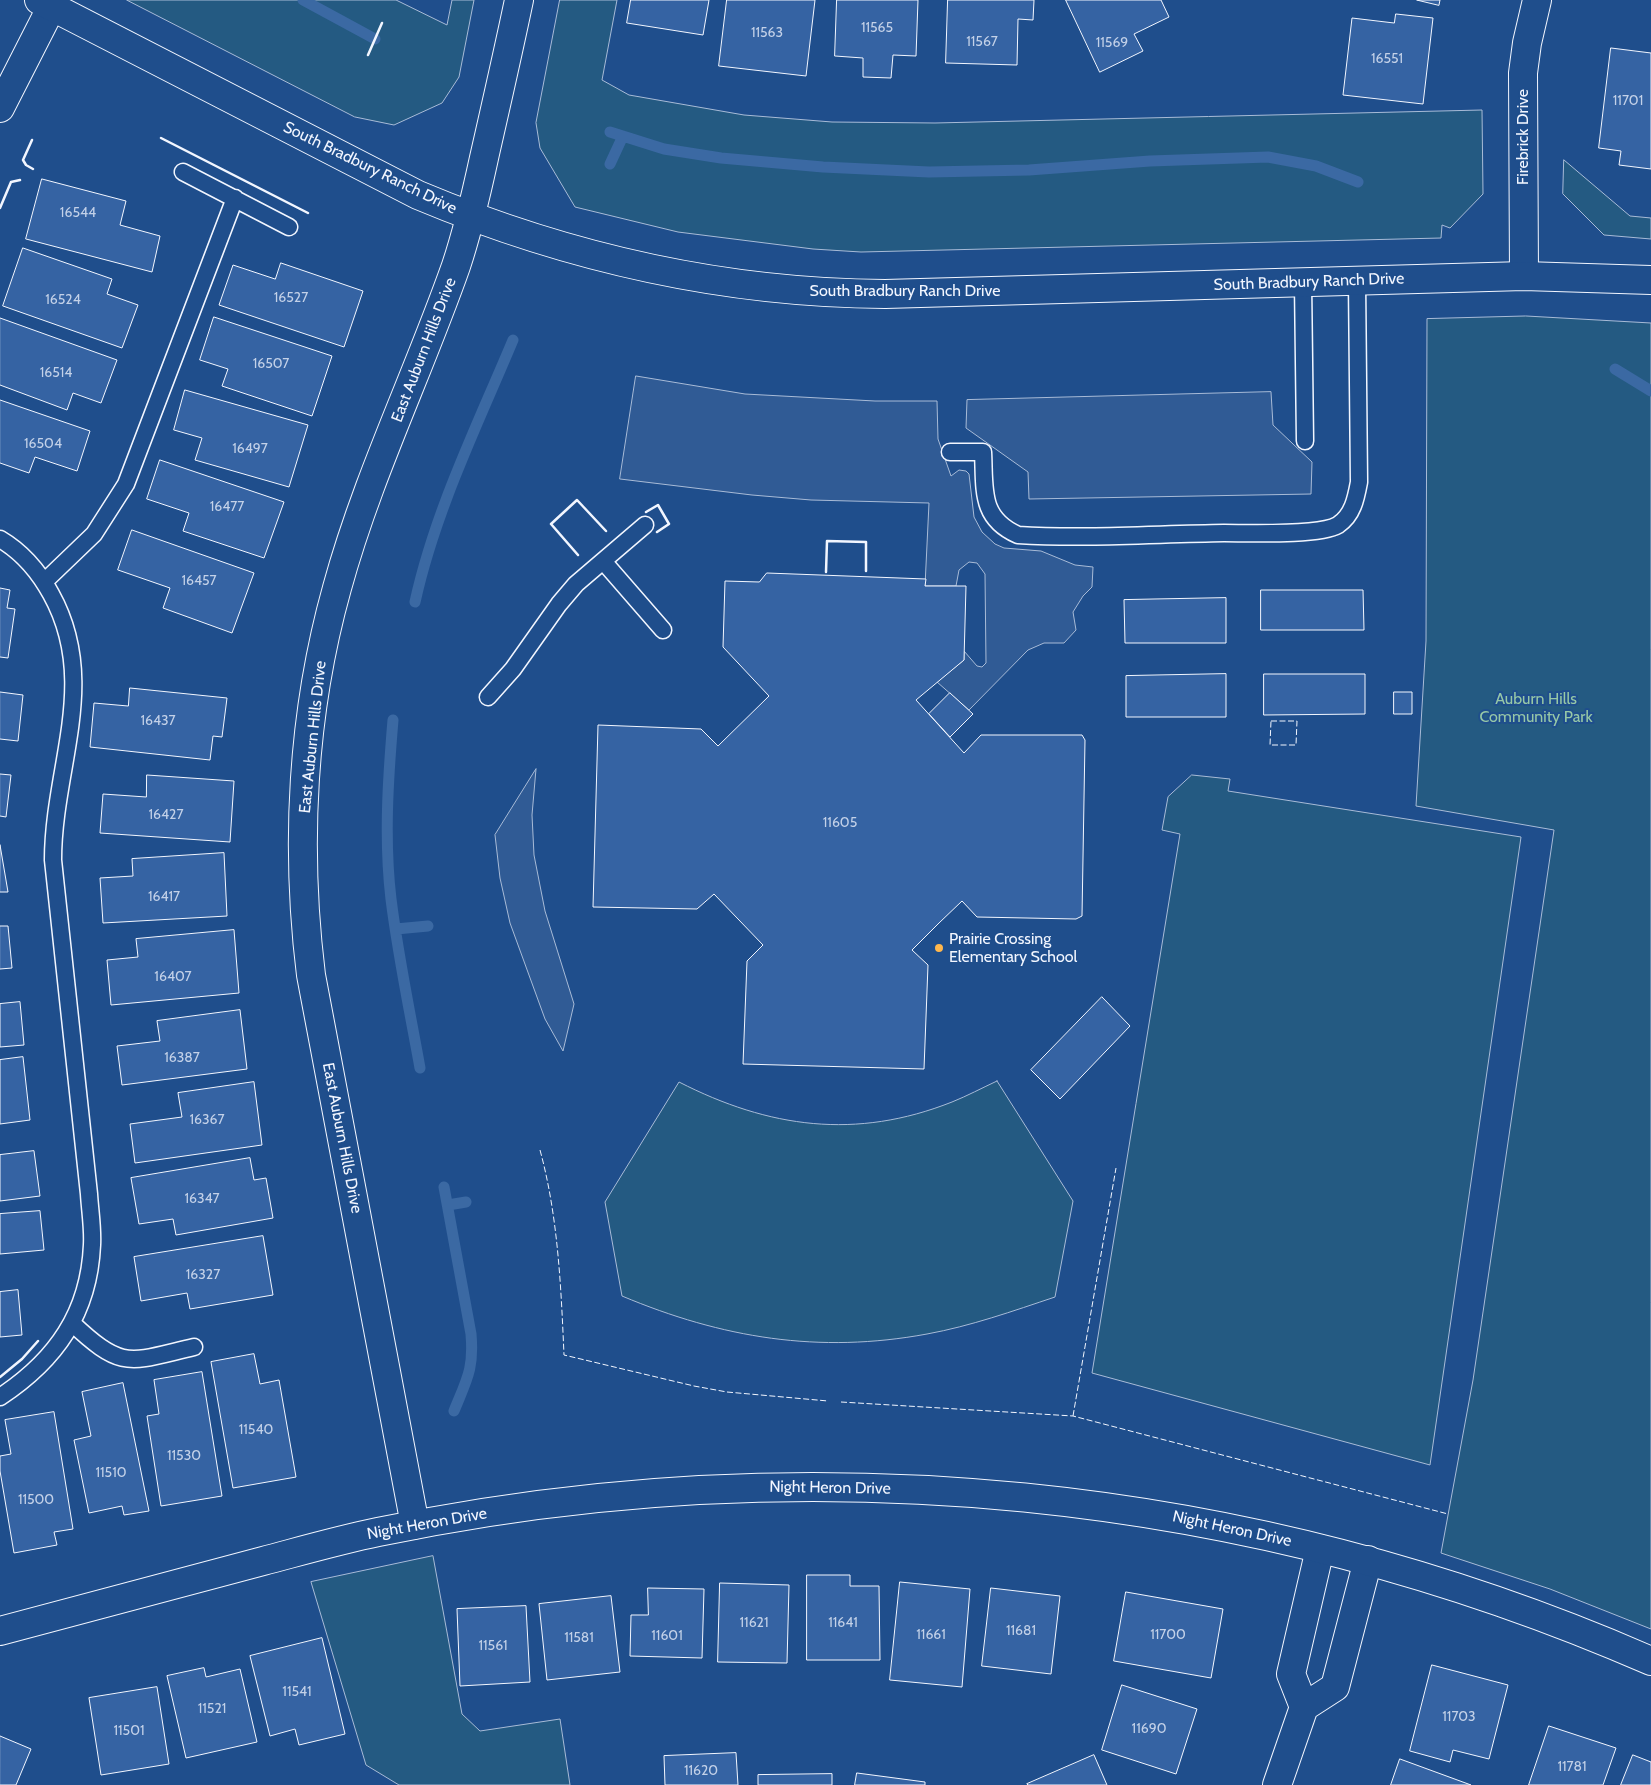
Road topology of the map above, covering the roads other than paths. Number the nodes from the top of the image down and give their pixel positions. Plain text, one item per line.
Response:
1 (519, 0) edge
2 (1537, 0) edge
3 (45, 3) edge
4 (0, 108) edge
5 (183, 172) dead end
6 (235, 198) junction
7 (472, 218) junction
8 (289, 227) dead end
9 (1524, 276) junction
10 (1651, 280) edge
11 (1357, 281) junction
12 (1303, 282) junction
13 (1305, 441) dead end
14 (950, 452) dead end
15 (645, 526) dead end
16 (0, 538) edge
17 (603, 561) junction
18 (44, 582) junction
19 (662, 630) dead end
20 (488, 697) dead end
21 (72, 1323) junction
22 (194, 1347) dead end
23 (0, 1397) edge
24 (414, 1525) junction
25 (1320, 1549) junction
26 (1368, 1560) junction
27 (0, 1631) edge
28 (1651, 1661) edge
29 (1304, 1707) junction
30 (1277, 1785) edge

1 - 7 street, East Auburn Hills Drive
2 - 9 street, Firebrick Drive
3 - 4 street
3 - 7 street, South Bradbury Ranch Drive
5 - 6 lane
6 - 8 lane
6 - 18 lane
7 - 12 street, South Bradbury Ranch Drive
7 - 24 street, East Auburn Hills Drive
9 - 10 street, South Bradbury Ranch Drive
9 - 11 street, South Bradbury Ranch Drive
11 - 12 street, South Bradbury Ranch Drive
11 - 14 lane
12 - 13 lane
15 - 17 lane
16 - 18 lane
17 - 19 lane
17 - 20 lane
18 - 21 lane
21 - 22 lane
21 - 23 lane
24 - 25 street, Night Heron Drive
24 - 27 street, Night Heron Drive
25 - 26 street, Night Heron Drive
25 - 29 street
26 - 28 street, Night Heron Drive
26 - 29 street
29 - 30 street

